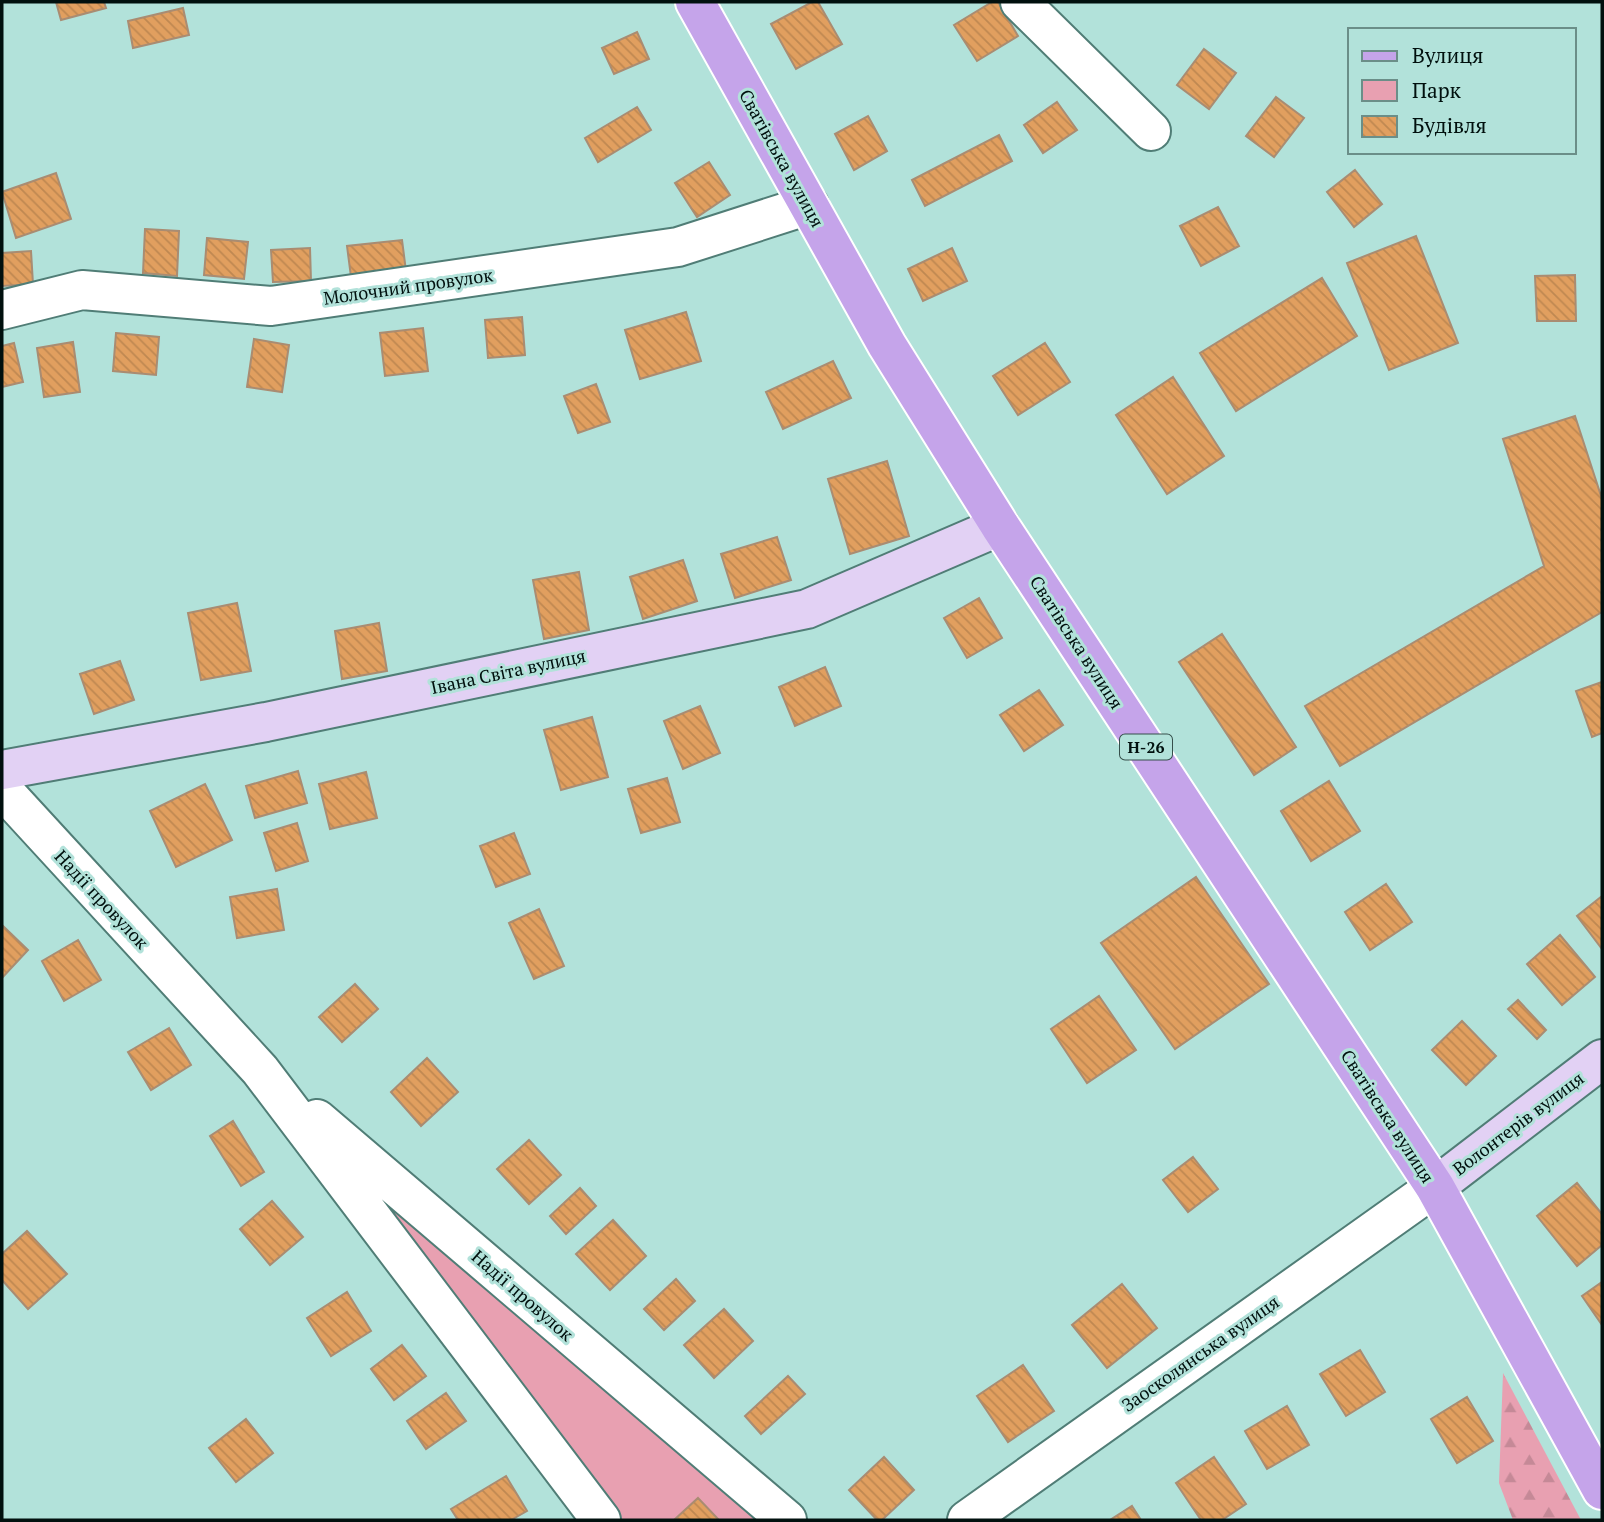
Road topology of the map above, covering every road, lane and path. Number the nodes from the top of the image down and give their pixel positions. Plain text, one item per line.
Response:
1 (695, 2) edge
2 (1020, 2) edge
3 (1151, 131) dead end
4 (809, 205) junction
5 (2, 310) edge
6 (1000, 526) junction
7 (2, 770) edge
8 (2, 789) edge
9 (1602, 1059) edge
10 (260, 1070) junction
11 (1435, 1187) junction
12 (1602, 1490) edge
13 (601, 1520) edge
14 (787, 1520) edge
15 (967, 1520) edge

1 - 4 main road, Сватівська вулиця / Н-26
2 - 3 street
4 - 5 street, Молочний провулок
4 - 6 main road, Сватівська вулиця / Н-26
6 - 7 street, Івана Світа вулиця
6 - 11 main road, Сватівська вулиця / Н-26
8 - 10 street, Надії провулок
9 - 11 street, Волонтерів вулиця
10 - 13 street, Надії провулок
10 - 14 street, Надії провулок
11 - 12 main road, Сватівська вулиця / Н-26
11 - 15 street, Заосколянська вулиця

